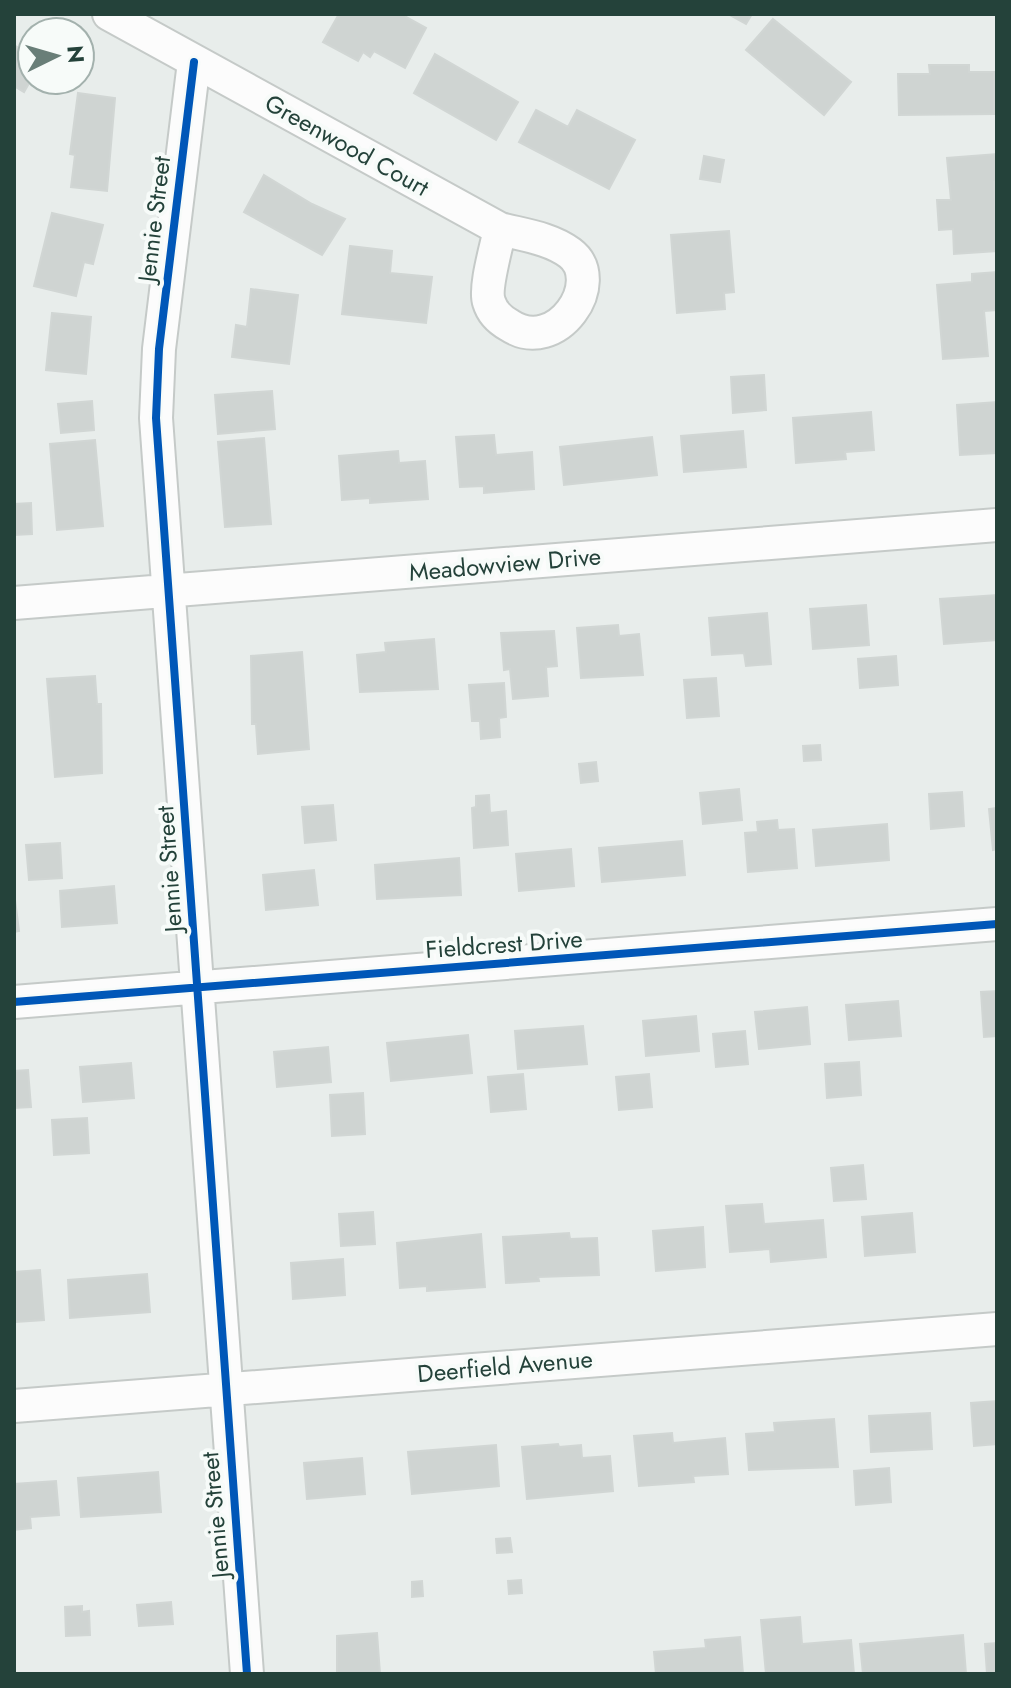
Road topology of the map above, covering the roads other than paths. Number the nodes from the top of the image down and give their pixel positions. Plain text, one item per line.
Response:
1 (109, 14) edge
2 (194, 62) junction
3 (500, 229) dead end
4 (997, 525) edge
5 (169, 591) junction
6 (14, 603) edge
7 (997, 924) edge
8 (198, 988) junction
9 (14, 1002) edge
10 (997, 1329) edge
11 (224, 1389) junction
12 (14, 1406) edge
13 (247, 1674) edge

1 - 2 street, Greenwood Court
2 - 3 street, Greenwood Court
2 - 5 street, Jennie Street
4 - 5 street, Meadowview Drive
5 - 6 street, Meadowview Drive
5 - 8 street, Jennie Street
7 - 8 street, Fieldcrest Drive
8 - 9 street, Fieldcrest Drive
8 - 11 street, Jennie Street
10 - 11 street, Deerfield Avenue
11 - 12 street, Deerfield Avenue
11 - 13 street, Jennie Street

